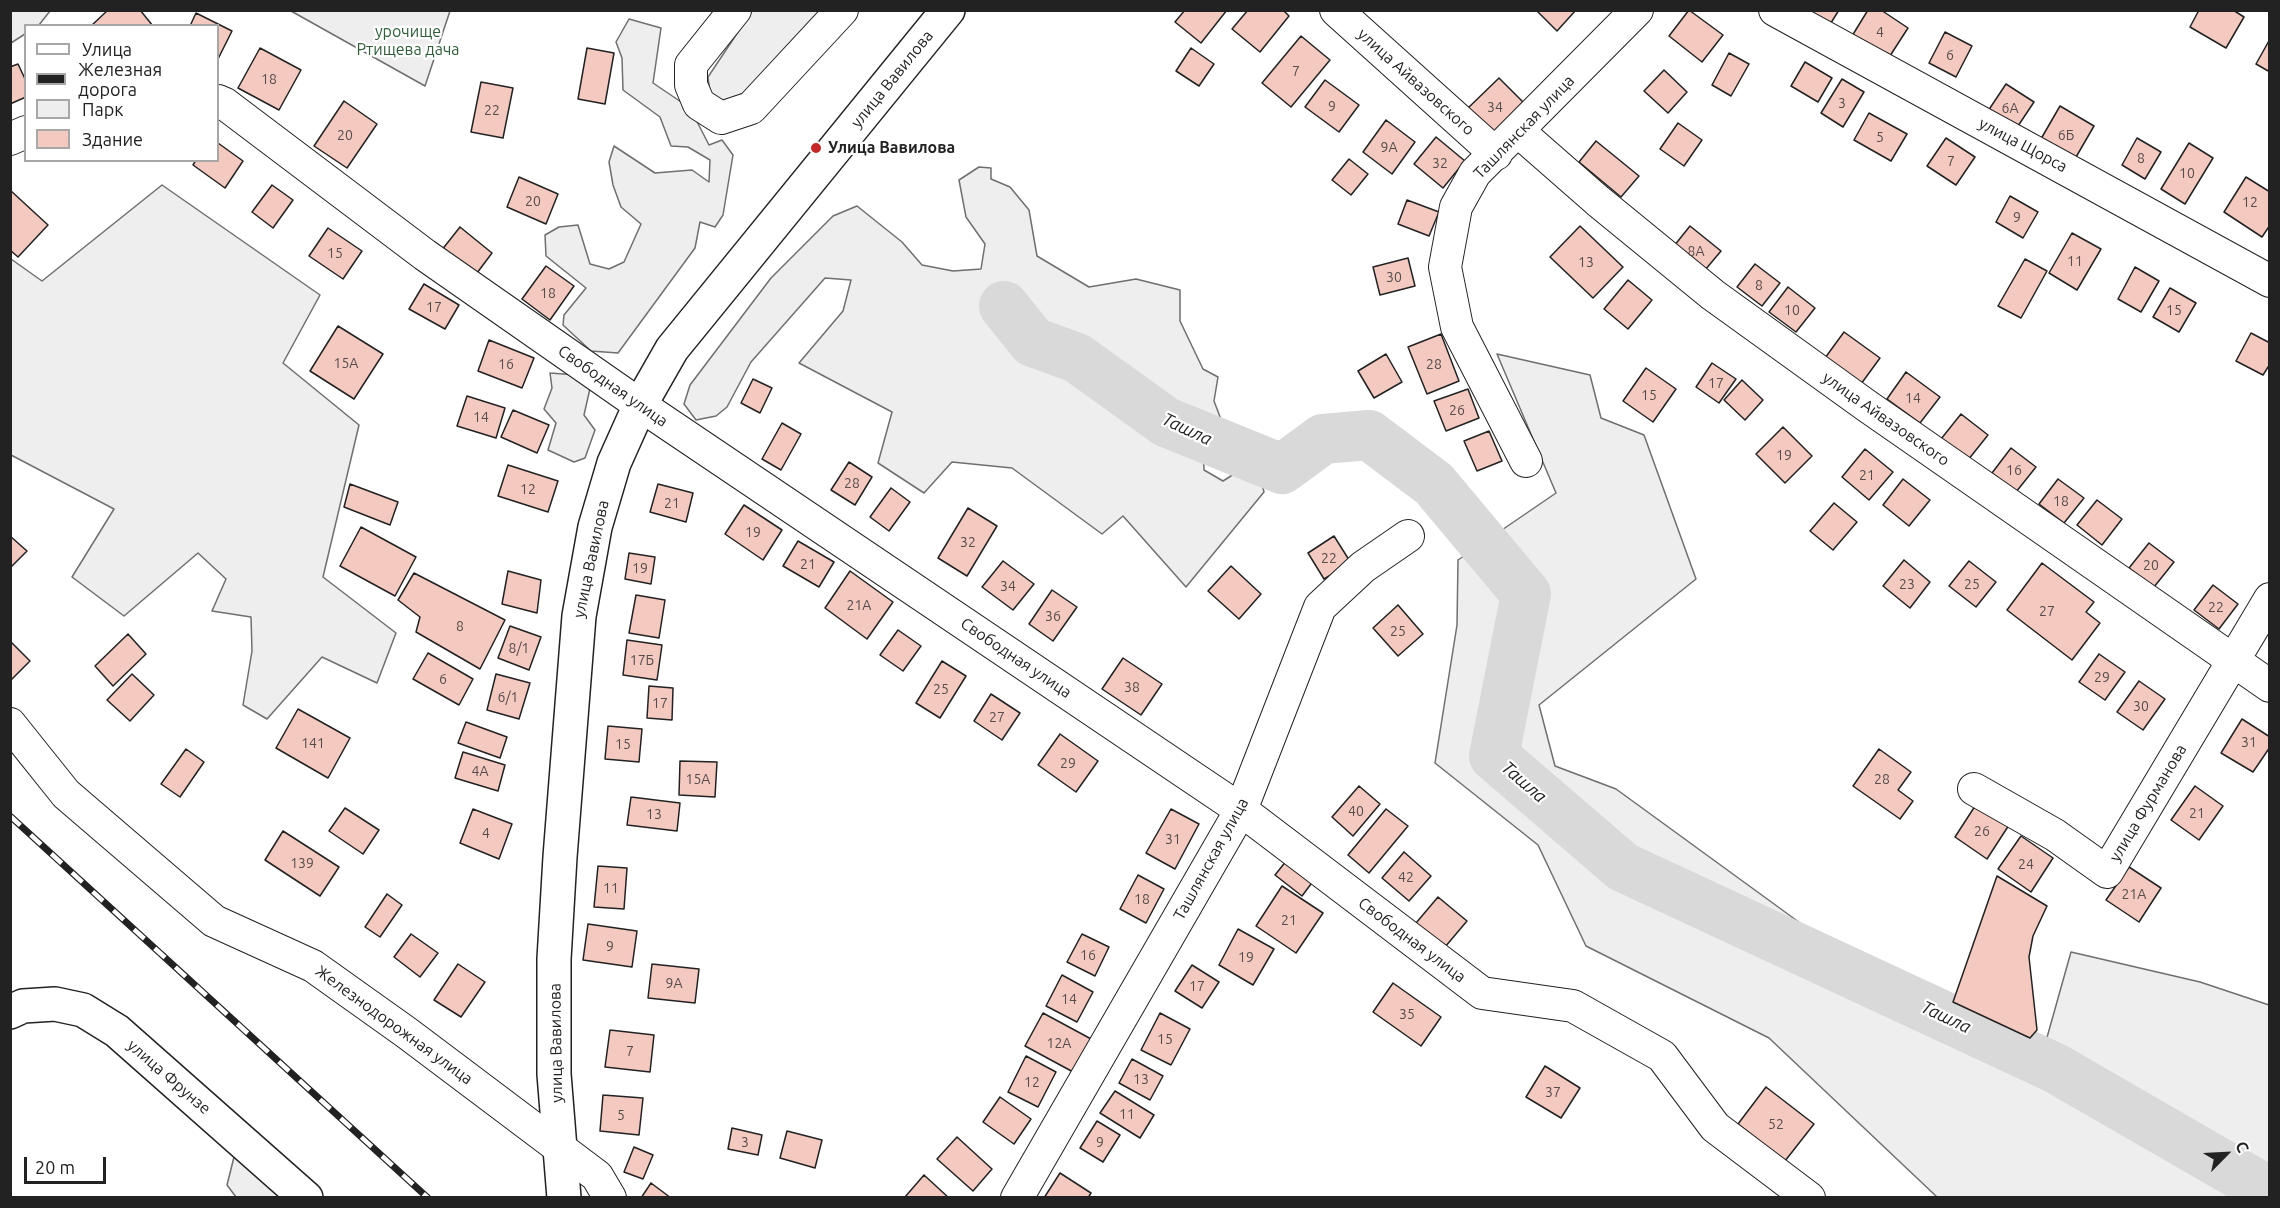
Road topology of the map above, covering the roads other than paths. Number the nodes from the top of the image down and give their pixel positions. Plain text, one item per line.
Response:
1 (735, 10) edge
2 (842, 10) edge
3 (948, 10) edge
4 (1336, 10) edge
5 (1637, 10) edge
6 (1775, 10) edge
7 (219, 101) edge
8 (1518, 131) junction
9 (24, 133) edge
10 (10, 139) edge
11 (1497, 154) junction
12 (2270, 280) edge
13 (640, 405) junction
14 (1526, 461) dead end
15 (1408, 536) dead end
16 (2270, 599) edge
17 (2234, 660) junction
18 (2270, 686) edge
19 (10, 724) edge
20 (1974, 789) dead end
21 (1241, 810) junction
22 (10, 1012) edge
23 (560, 1149) junction
24 (306, 1197) edge
25 (564, 1197) edge
26 (610, 1197) edge
27 (1017, 1197) edge
28 (1809, 1197) edge

1 - 2 street
3 - 13 main road, улица Вавилова
4 - 11 street, улица Айвазовского
5 - 8 street, Ташлянская улица
6 - 12 street, улица Щорса
7 - 13 street, Свободная улица
8 - 11 street, Ташлянская улица
8 - 17 street, улица Айвазовского
9 - 10 street
11 - 14 street, Ташлянская улица
13 - 21 street, Свободная улица
13 - 23 main road, улица Вавилова
15 - 21 street, Ташлянская улица
16 - 17 street, улица Фурманова
17 - 18 street, улица Айвазовского
17 - 20 street, улица Фурманова
19 - 23 street, Железнодорожная улица
21 - 27 street, Ташлянская улица
21 - 28 street, Свободная улица
22 - 24 main road, улица Фрунзе
23 - 25 main road
23 - 26 street, Железнодорожная улица

